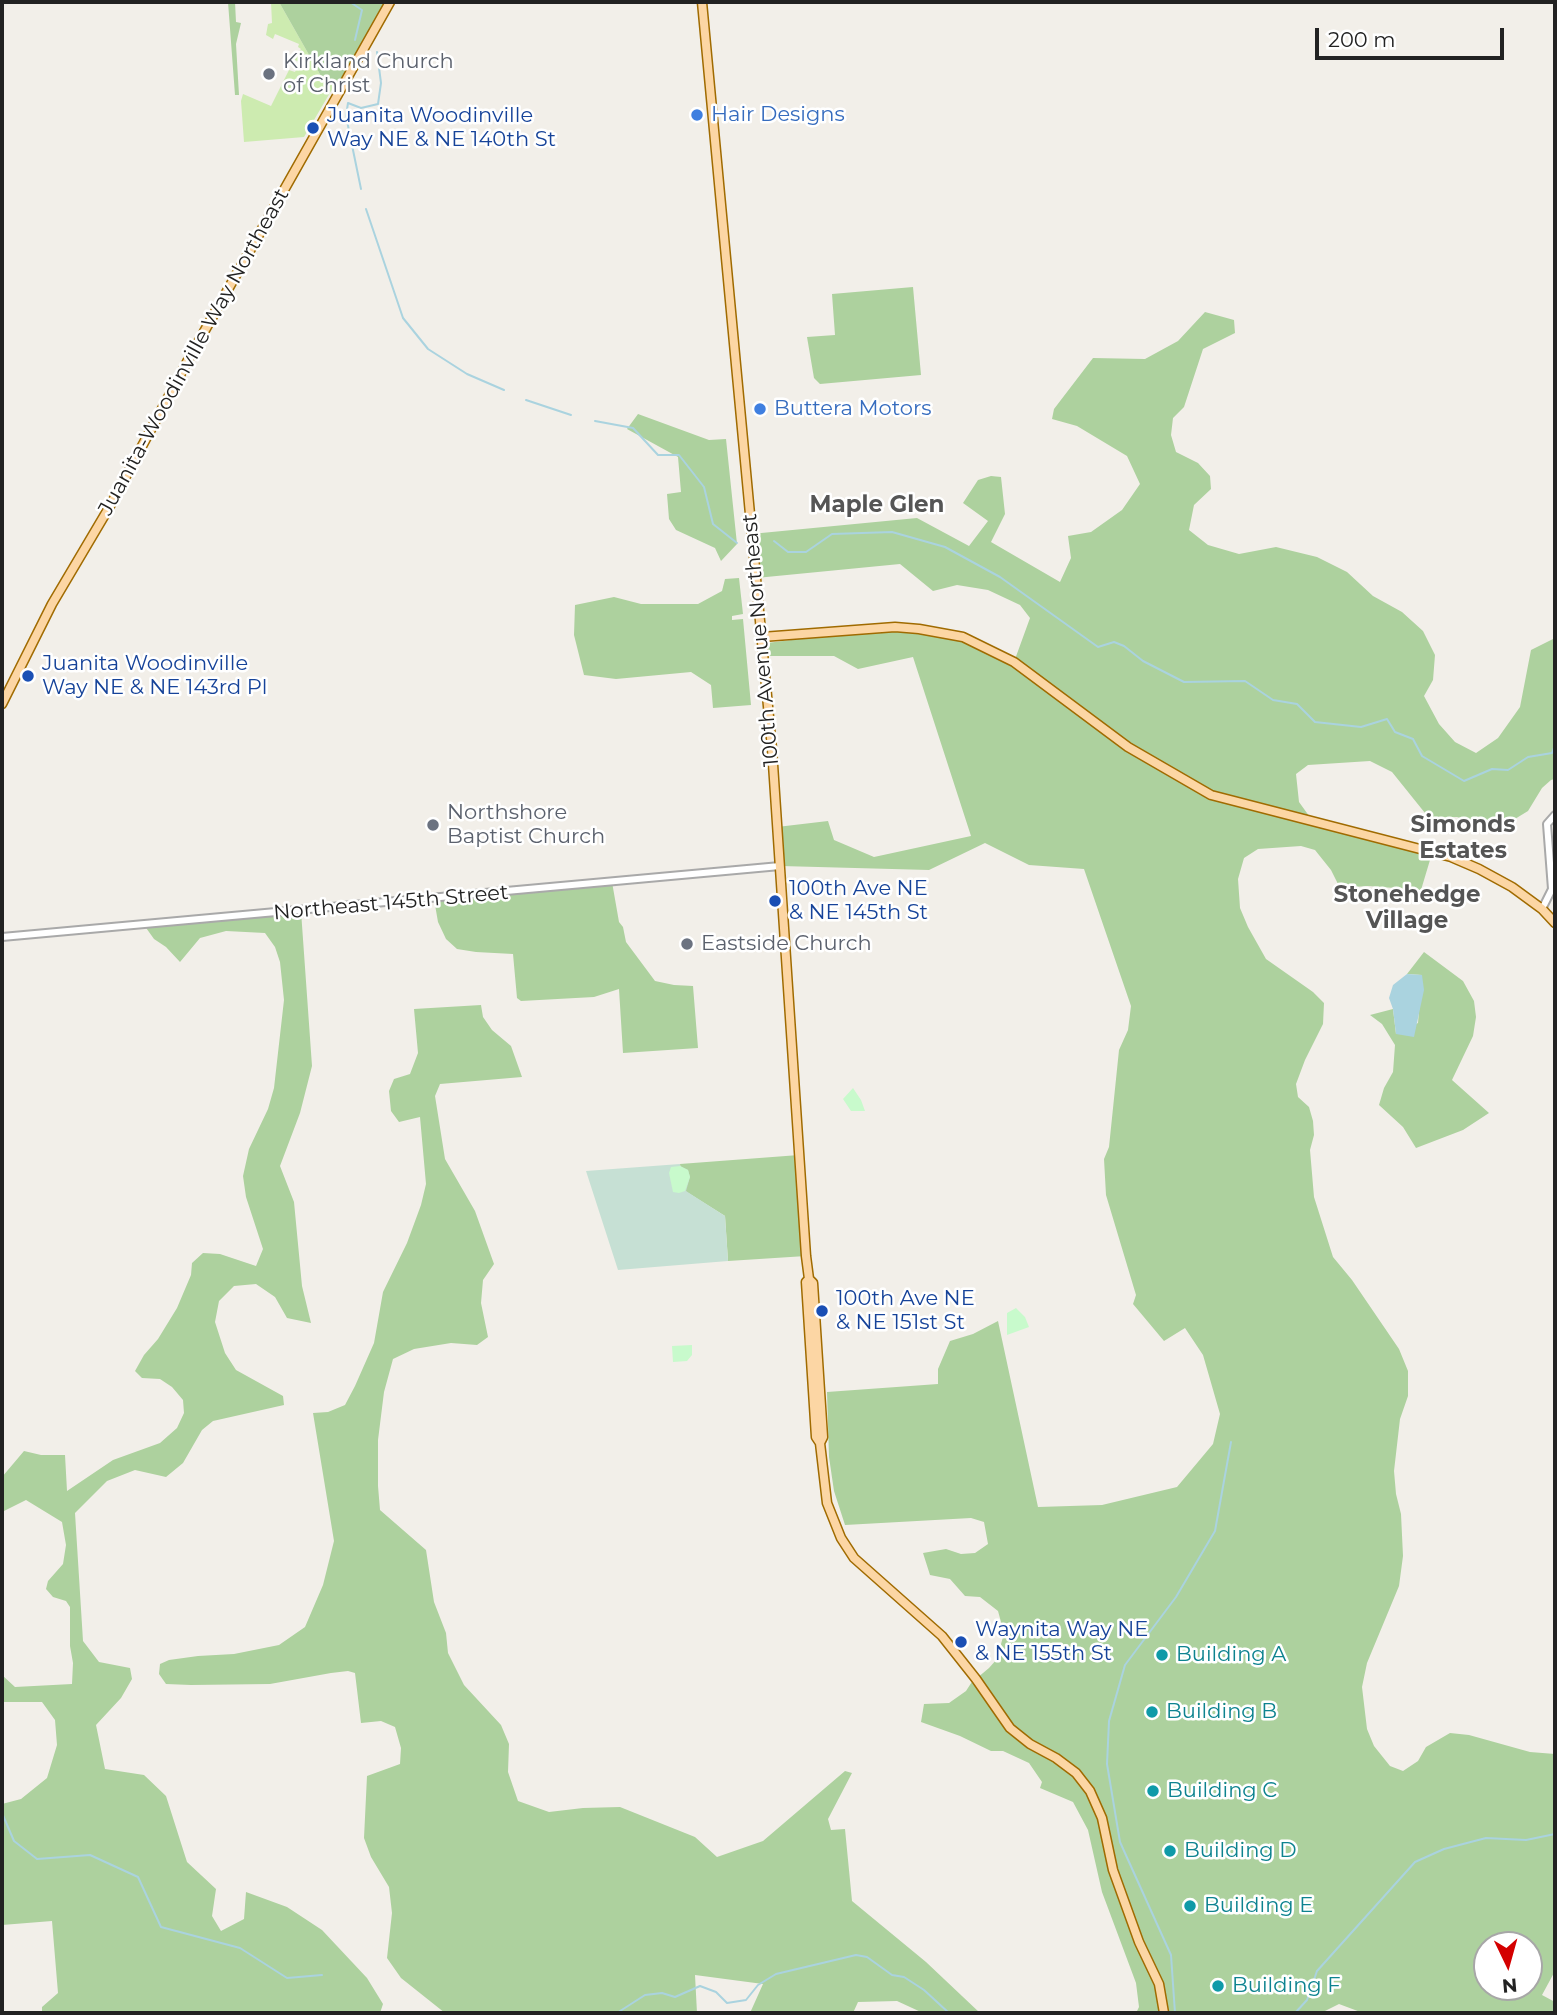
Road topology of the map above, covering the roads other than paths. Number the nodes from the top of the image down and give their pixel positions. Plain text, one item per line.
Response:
1 (390, 2) edge
2 (702, 2) edge
3 (762, 637) junction
4 (2, 704) edge
5 (1555, 815) edge
6 (780, 866) junction
7 (1542, 909) junction
8 (1555, 923) edge
9 (2, 937) edge
10 (1164, 2013) edge

1 - 4 main road, Juanita-Woodinville Way Northeast
2 - 3 main road, 100th Avenue Northeast
3 - 6 main road, 100th Avenue Northeast
3 - 7 main road
5 - 7 street
6 - 9 street, Northeast 145th Street
6 - 10 main road, 100th Avenue Northeast
7 - 8 main road

